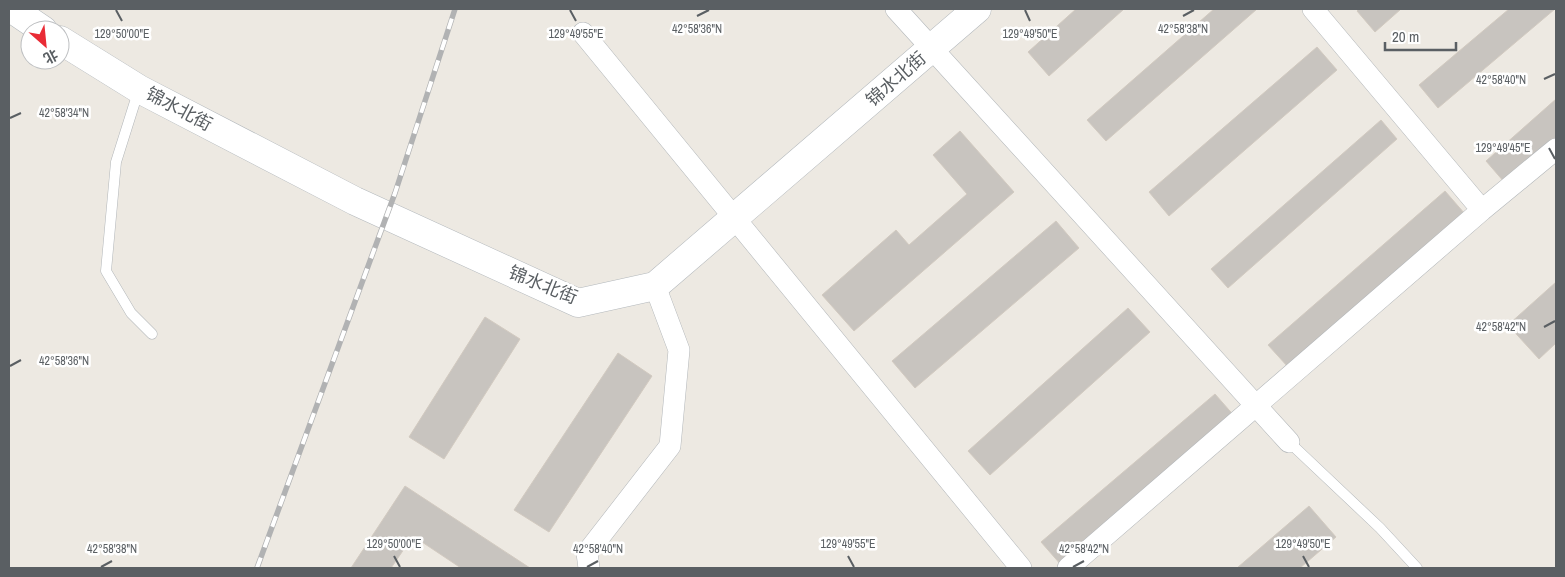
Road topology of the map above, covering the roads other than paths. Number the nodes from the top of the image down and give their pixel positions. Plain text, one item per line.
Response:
1 (12, 9) edge
2 (896, 9) edge
3 (977, 9) edge
4 (1313, 9) edge
5 (28, 20) edge
6 (583, 33) dead end
7 (70, 46) edge
8 (932, 47) junction
9 (139, 88) junction
10 (1556, 149) edge
11 (1482, 210) junction
12 (734, 218) junction
13 (655, 286) junction
14 (152, 334) dead end
15 (1256, 406) junction
16 (1289, 442) joint
17 (589, 568) edge
18 (1022, 568) edge
19 (1068, 568) edge
20 (1417, 568) edge

1 - 5 main road
2 - 8 street
3 - 8 main road, 锦水北街
4 - 11 street
6 - 12 street
7 - 9 main road, 锦水北街
8 - 12 main road, 锦水北街
8 - 15 street
9 - 13 main road, 锦水北街
9 - 14 lane
10 - 11 street
11 - 15 street
12 - 13 main road, 锦水北街
12 - 18 street
13 - 17 street
15 - 16 street
15 - 19 street
16 - 20 lane

